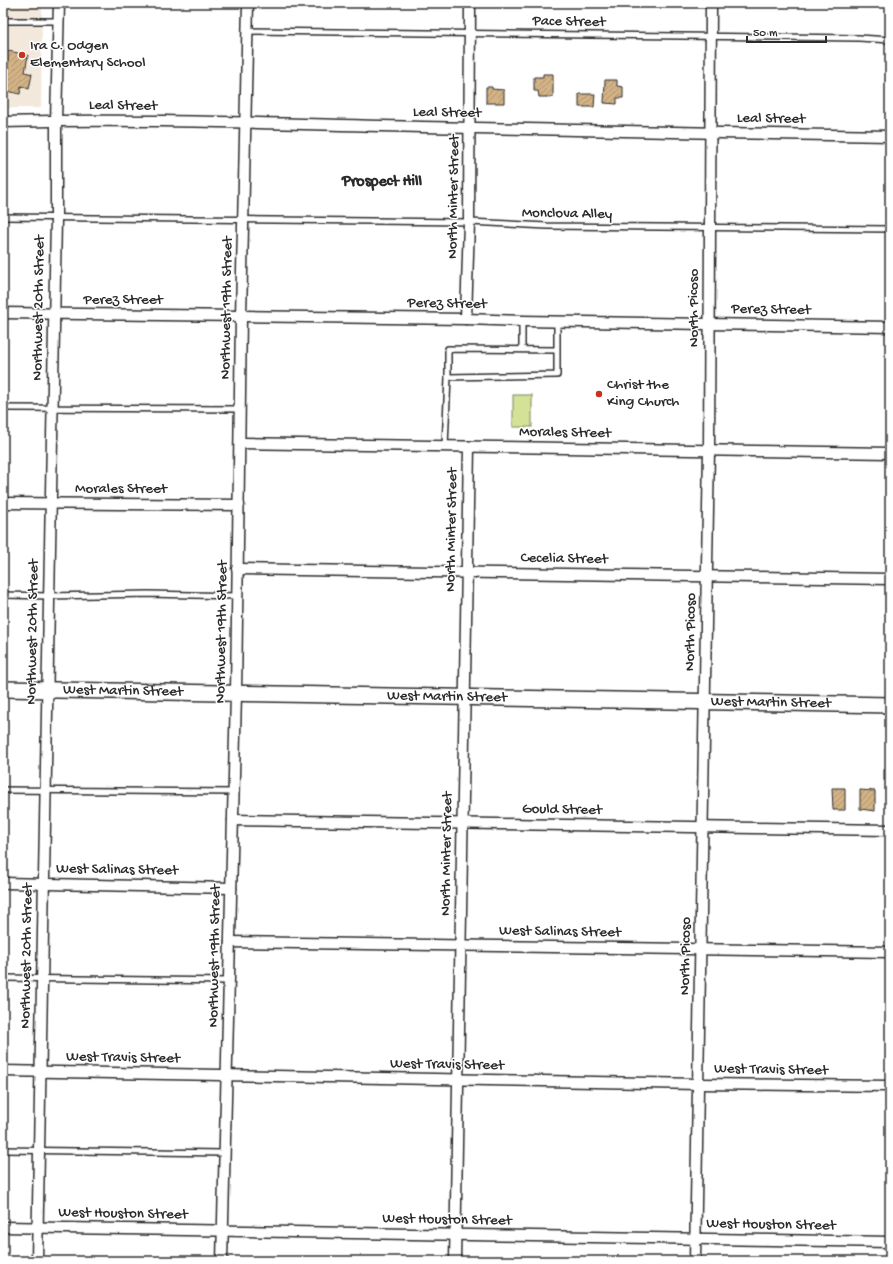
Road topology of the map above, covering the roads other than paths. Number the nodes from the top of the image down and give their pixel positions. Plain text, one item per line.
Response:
1 (59, 3) edge
2 (248, 3) edge
3 (470, 3) edge
4 (711, 3) edge
5 (3, 21) edge
6 (60, 21) junction
7 (248, 31) junction
8 (469, 33) junction
9 (711, 36) junction
10 (890, 40) edge
11 (56, 121) junction
12 (3, 122) edge
13 (246, 123) junction
14 (469, 128) junction
15 (711, 133) junction
16 (890, 136) edge
17 (3, 217) edge
18 (56, 219) junction
19 (244, 219) junction
20 (469, 222) junction
21 (710, 228) junction
22 (890, 230) edge
23 (3, 313) edge
24 (54, 314) junction
25 (241, 316) junction
26 (466, 319) junction
27 (522, 321) junction
28 (557, 322) junction
29 (709, 324) junction
30 (890, 327) edge
31 (522, 349) junction
32 (557, 350) junction
33 (448, 377) junction
34 (3, 408) edge
35 (52, 408) junction
36 (241, 409) junction
37 (240, 443) junction
38 (445, 446) junction
39 (469, 447) junction
40 (709, 450) junction
41 (890, 453) edge
42 (3, 503) edge
43 (50, 504) junction
44 (239, 505) junction
45 (237, 569) junction
46 (467, 572) junction
47 (707, 576) junction
48 (890, 579) edge
49 (3, 595) edge
50 (49, 596) junction
51 (237, 596) junction
52 (3, 689) edge
53 (47, 690) junction
54 (236, 694) junction
55 (465, 698) junction
56 (705, 702) junction
57 (890, 705) edge
58 (3, 790) edge
59 (45, 791) junction
60 (234, 792) junction
61 (233, 820) junction
62 (463, 823) junction
63 (703, 827) junction
64 (890, 830) edge
65 (3, 883) edge
66 (43, 884) junction
67 (231, 888) junction
68 (230, 942) junction
69 (461, 946) junction
70 (701, 949) junction
71 (890, 952) edge
72 (3, 978) edge
73 (42, 979) junction
74 (229, 981) junction
75 (3, 1071) edge
76 (40, 1072) junction
77 (226, 1075) junction
78 (458, 1080) junction
79 (699, 1084) junction
80 (890, 1086) edge
81 (3, 1150) edge
82 (39, 1151) junction
83 (224, 1153) junction
84 (3, 1227) edge
85 (38, 1227) junction
86 (223, 1230) junction
87 (455, 1235) junction
88 (696, 1239) junction
89 (890, 1242) edge
90 (37, 1261) edge
91 (222, 1261) edge
92 (455, 1261) edge
93 (695, 1261) edge

1 - 6 street, Northwest 20th Street
2 - 7 street, Northwest 19th Street
3 - 8 street, North Minter Street
4 - 9 street, North Picoso
5 - 6 lane
6 - 11 street, Northwest 20th Street
7 - 8 lane, Pace Street
7 - 13 street, Northwest 19th Street
8 - 9 lane, Pace Street
8 - 14 street, North Minter Street
9 - 10 lane, Pace Street
9 - 15 street, North Picoso
11 - 12 street, Leal Street
11 - 13 street, Leal Street
11 - 18 street, Northwest 20th Street
13 - 14 street, Leal Street
13 - 19 street, Northwest 19th Street
14 - 15 street, Leal Street
14 - 20 street, North Minter Street
15 - 16 street, Leal Street
15 - 21 street, North Picoso
17 - 18 lane, Monclova Alley
18 - 19 lane, Monclova Alley
18 - 24 street, Northwest 20th Street
19 - 20 lane, Monclova Alley
19 - 25 street, Northwest 19th Street
20 - 21 lane, Monclova Alley
20 - 26 street, North Minter Street
21 - 22 lane, Monclova Alley
21 - 29 street, North Picoso
23 - 24 street, Perez Street
24 - 25 street, Perez Street
24 - 35 street, Northwest 20th Street
25 - 26 street, Perez Street
25 - 36 street, Northwest 19th Street
26 - 27 street, Perez Street
27 - 28 street, Perez Street
27 - 31 lane
28 - 29 street, Perez Street
28 - 32 lane
29 - 30 street, Perez Street
29 - 40 street, North Picoso
31 - 32 lane
31 - 33 lane
32 - 33 lane
33 - 38 lane
34 - 35 lane
35 - 36 lane
35 - 43 street, Northwest 20th Street
36 - 37 street, Northwest 19th Street
37 - 38 street, Morales Street
37 - 44 street, Northwest 19th Street
38 - 39 street, Morales Street
39 - 40 street, Morales Street
39 - 46 street, North Minter Street
40 - 41 street, Morales Street
40 - 47 street, North Picoso
42 - 43 street, Morales Street
43 - 44 street, Morales Street
43 - 50 street, Northwest 20th Street
44 - 45 street, Northwest 19th Street
45 - 46 street, Cecelia Street
45 - 51 street, Northwest 19th Street
46 - 47 street, Cecelia Street
46 - 55 street, North Minter Street
47 - 48 street, Cecelia Street
47 - 56 street, North Picoso
49 - 50 lane
50 - 51 lane
50 - 53 street, Northwest 20th Street
51 - 54 street, Northwest 19th Street
52 - 53 main road, West Martin Street
53 - 54 main road, West Martin Street
53 - 59 street, Northwest 20th Street
54 - 55 main road, West Martin Street
54 - 60 street, Northwest 19th Street
55 - 56 main road, West Martin Street
55 - 62 street, North Minter Street
56 - 57 main road, West Martin Street
56 - 63 street, North Picoso
58 - 59 lane
59 - 60 lane
59 - 66 street, Northwest 20th Street
60 - 61 street, Northwest 19th Street
61 - 62 street, Gould Street
61 - 67 street, Northwest 19th Street
62 - 63 street, Gould Street
62 - 69 street, North Minter Street
63 - 64 street, Gould Street
63 - 70 street, North Picoso
65 - 66 street, West Salinas Street
66 - 67 street, West Salinas Street
66 - 73 street, Northwest 20th Street
67 - 68 street, Northwest 19th Street
68 - 69 street, West Salinas Street
68 - 74 street, Northwest 19th Street
69 - 70 street, West Salinas Street
69 - 78 street, North Minter Street
70 - 71 street, West Salinas Street
70 - 79 street, North Picoso
72 - 73 lane
73 - 74 lane
73 - 76 street, Northwest 20th Street
74 - 77 street, Northwest 19th Street
75 - 76 street, West Travis Street
76 - 77 street, West Travis Street
76 - 82 street, Northwest 20th Street
77 - 78 street, West Travis Street
77 - 83 street, Northwest 19th Street
78 - 79 street, West Travis Street
78 - 87 street, North Minter Street
79 - 80 street, West Travis Street
79 - 88 street, North Picoso
81 - 82 lane
82 - 83 lane
82 - 85 street, Northwest 20th Street
83 - 86 street, Northwest 19th Street
84 - 85 street, West Houston Street
85 - 86 street, West Houston Street
85 - 90 street, Northwest 20th Street
86 - 87 street, West Houston Street
86 - 91 street, Northwest 19th Street
87 - 88 street, West Houston Street
87 - 92 street, North Minter Street
88 - 89 street, West Houston Street
88 - 93 street, North Picoso

